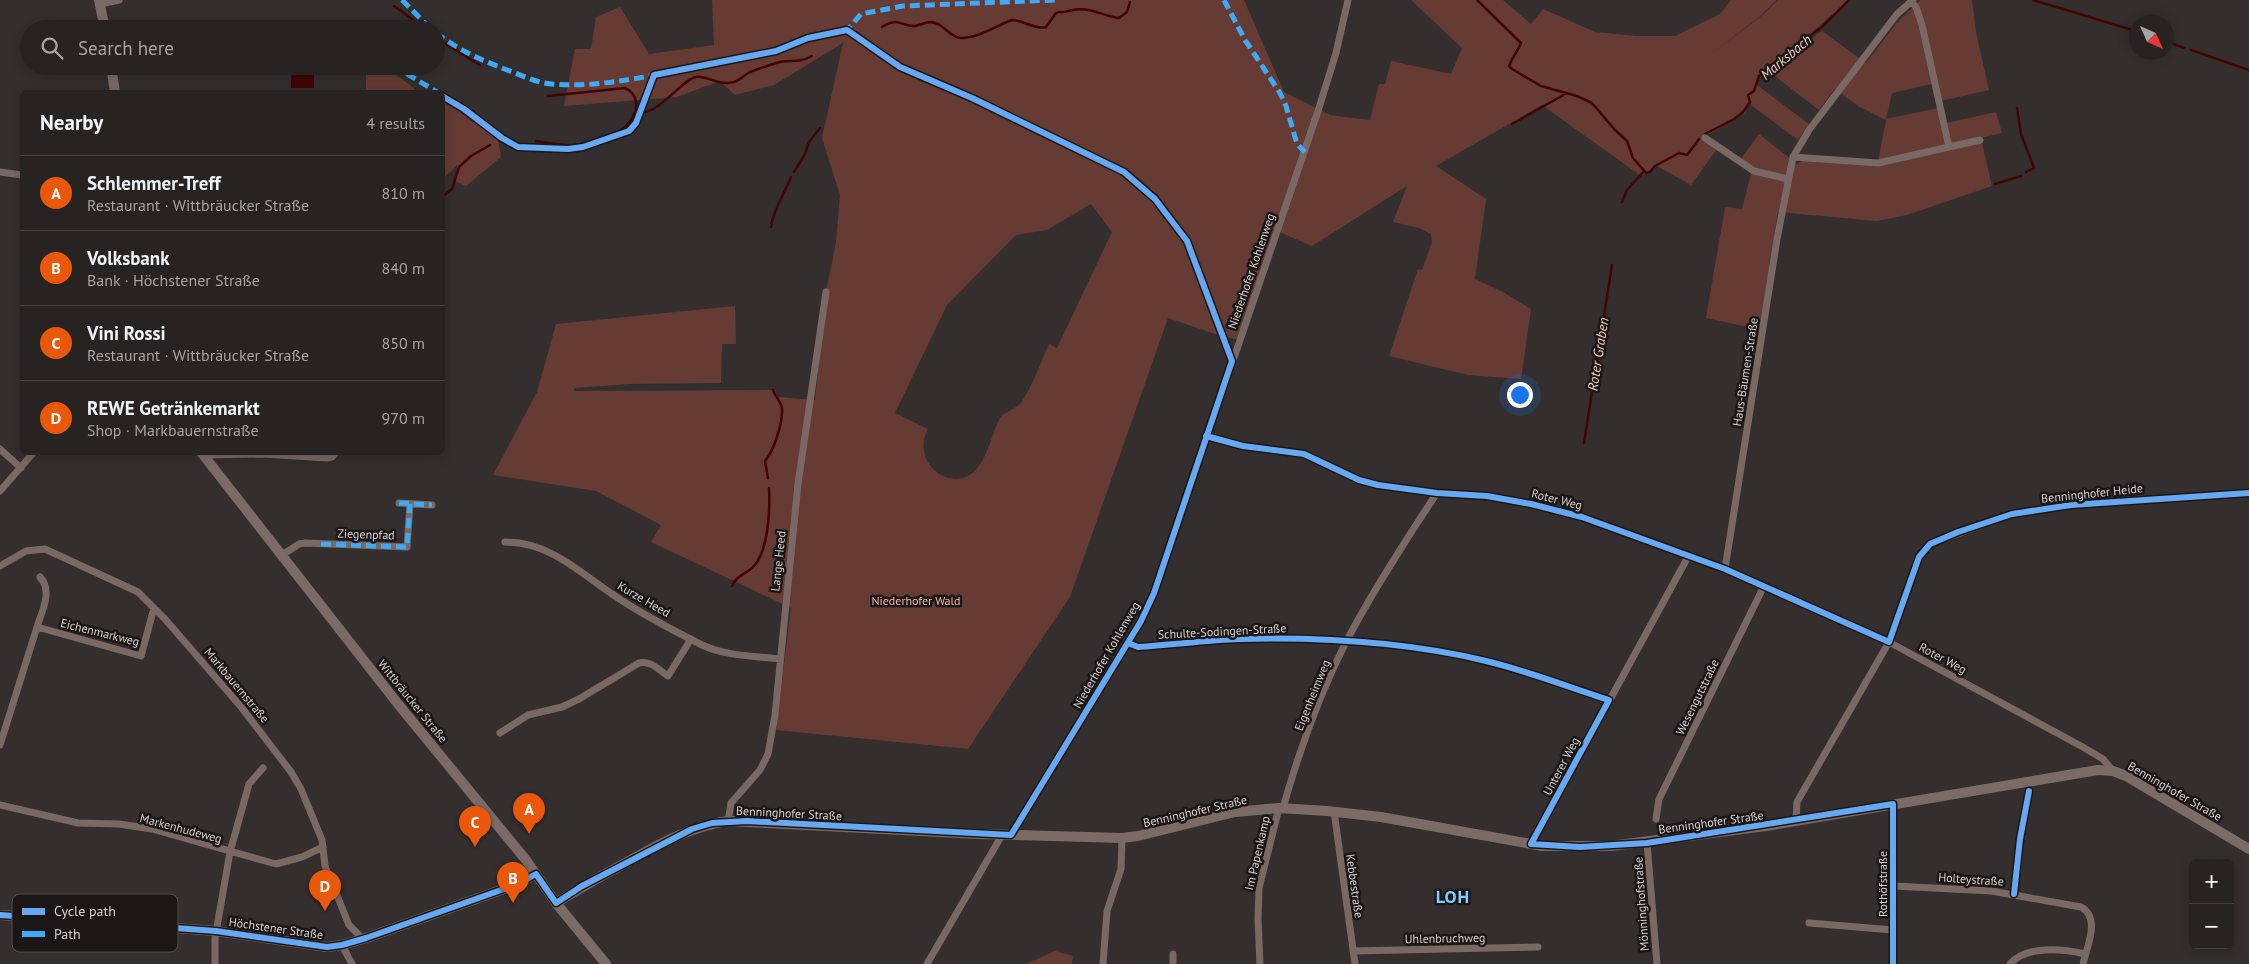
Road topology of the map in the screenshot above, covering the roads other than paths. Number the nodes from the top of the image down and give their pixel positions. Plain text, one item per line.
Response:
1 (119, 0) edge
2 (1348, 0) edge
3 (1912, 0) edge
4 (100, 2) edge
5 (103, 20) edge
6 (112, 75) edge
7 (115, 90) edge
8 (1705, 138) dead end
9 (1980, 140) dead end
10 (1949, 147) junction
11 (1794, 157) junction
12 (0, 172) edge
13 (20, 175) edge
14 (1788, 179) junction
15 (826, 292) dead end
16 (1206, 436) junction
17 (0, 449) edge
18 (32, 455) edge
19 (203, 455) edge
20 (280, 455) edge
21 (334, 455) edge
22 (21, 468) junction
23 (0, 492) edge
24 (1437, 493) junction
25 (2249, 493) edge
26 (399, 503) dead end
27 (410, 504) junction
28 (432, 505) dead end
29 (505, 542) dead end
30 (282, 555) junction
31 (1689, 555) junction
32 (0, 566) edge
33 (1724, 569) junction
34 (40, 577) dead end
35 (1763, 588) junction
36 (154, 608) junction
37 (37, 628) junction
38 (690, 638) junction
39 (1347, 641) junction
40 (1889, 642) junction
41 (1128, 643) junction
42 (780, 659) junction
43 (1609, 700) junction
44 (500, 733) dead end
45 (0, 745) edge
46 (264, 768) dead end
47 (2114, 771) junction
48 (1893, 804) junction
49 (0, 805) edge
50 (1281, 808) junction
51 (1334, 811) junction
52 (1656, 819) dead end
53 (1796, 820) junction
54 (728, 821) junction
55 (1006, 835) junction
56 (1122, 838) junction
57 (1648, 842) junction
58 (1531, 844) junction
59 (323, 848) junction
60 (2249, 849) edge
61 (230, 852) junction
62 (536, 874) junction
63 (1894, 886) junction
64 (556, 903) junction
65 (1809, 923) dead end
66 (178, 928) edge
67 (1893, 930) junction
68 (216, 931) junction
69 (363, 939) junction
70 (342, 945) junction
71 (1538, 947) dead end
72 (1353, 951) junction
73 (1173, 954) dead end
74 (2085, 954) junction
75 (215, 964) edge
76 (352, 964) edge
77 (606, 964) edge
78 (927, 964) edge
79 (1103, 964) edge
80 (1173, 964) edge
81 (1260, 964) edge
82 (1355, 964) edge
83 (1657, 964) edge
84 (1893, 964) edge
85 (2010, 964) edge
86 (2083, 964) edge

1 - 4 street
2 - 16 street, Niederhofer Kohlenweg
3 - 10 street, Haus-Bäumen-Straße
3 - 11 street, Haus-Bäumen-Straße
4 - 5 main road
6 - 7 main road
8 - 14 street
9 - 10 street
10 - 11 street
11 - 14 street, Haus-Bäumen-Straße
12 - 13 street
14 - 33 street, Haus-Bäumen-Straße
15 - 42 street, Lange Heed
16 - 24 street, Roter Weg
16 - 41 street, Niederhofer Kohlenweg
17 - 22 street
18 - 22 street
19 - 30 main road, Wittbräucker Straße
20 - 21 street
22 - 23 street
24 - 31 street, Roter Weg
24 - 39 street, Eigenheimweg
25 - 40 street, Benninghofer Heide
26 - 27 street
27 - 28 street
27 - 30 street, Ziegenpfad
29 - 38 street, Kurze Heed
30 - 62 main road, Wittbräucker Straße
31 - 33 street, Roter Weg
31 - 43 street, Unterer Weg
32 - 36 street, Markbauernstraße
33 - 35 street, Roter Weg
34 - 37 street
35 - 40 street, Roter Weg
35 - 52 street, Wesengutstraße
36 - 37 street, Eichenmarkweg
36 - 59 street, Markbauernstraße
37 - 45 street
38 - 42 street, Kurze Heed
38 - 44 street
39 - 41 street, Schulte-Sodingen-Straße
39 - 43 street, Schulte-Sodingen-Straße
39 - 50 street, Eigenheimweg
40 - 47 street, Roter Weg
40 - 53 street, Benninghofer Heide
41 - 55 street, Niederhofer Kohlenweg
42 - 54 street, Lange Heed
43 - 58 street, Unterer Weg
46 - 61 street
47 - 48 main road, Benninghofer Straße
47 - 60 main road, Benninghofer Straße
48 - 53 main road, Benninghofer Straße
48 - 63 street, Rothöfstraße
49 - 61 street, Markenhudeweg
50 - 51 main road, Benninghofer Straße
50 - 56 main road, Benninghofer Straße
50 - 81 street, Im Papenkamp
51 - 58 main road, Benninghofer Straße
51 - 72 street, Kebbestraße
53 - 57 main road, Benninghofer Straße
54 - 55 main road, Benninghofer Straße
54 - 64 main road, Benninghofer Straße
55 - 56 main road, Benninghofer Straße
55 - 78 street, Niederhofer Kohlenweg
56 - 79 street
57 - 58 main road, Benninghofer Straße
57 - 83 street, Mönninghofstraße
59 - 61 street, Markenhudeweg
59 - 69 street, Markbauernstraße
61 - 68 street
62 - 64 main road, Wittbräucker Straße
62 - 69 main road, Höchstener Straße
63 - 67 street, Rothöfstraße
63 - 74 street, Holteystraße
64 - 77 main road, Wittbräucker Straße
65 - 67 street
66 - 68 main road, Höchstener Straße
67 - 84 street, Rothöfstraße
68 - 70 main road, Höchstener Straße
68 - 75 street
69 - 70 main road, Höchstener Straße
70 - 76 street
71 - 72 street, Uhlenbruchweg
72 - 82 street, Kebbestraße
73 - 80 street
74 - 85 street
74 - 86 street, Holteystraße

